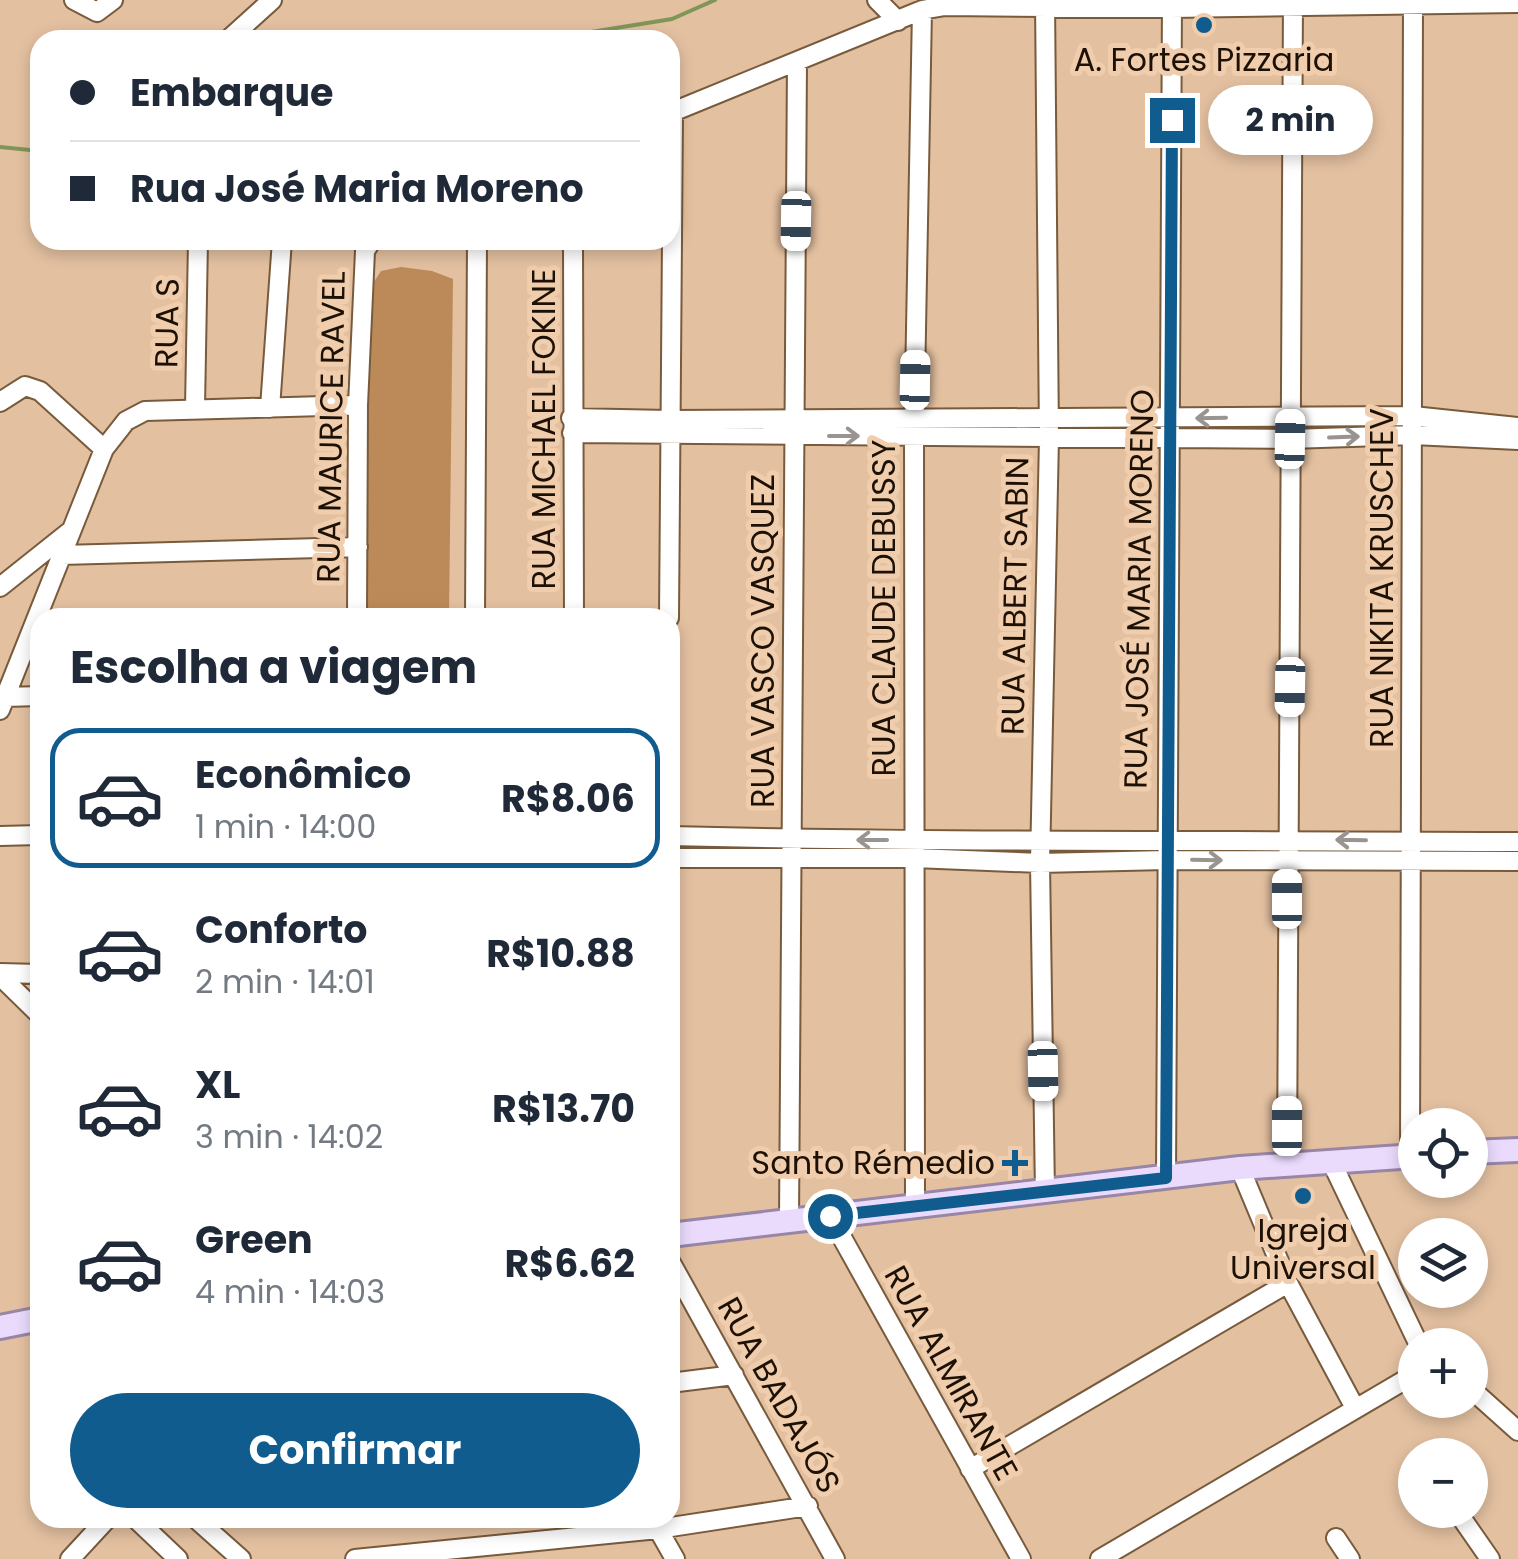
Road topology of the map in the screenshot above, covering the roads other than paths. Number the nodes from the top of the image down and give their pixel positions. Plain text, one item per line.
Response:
1 (74, 0) edge
2 (113, 0) edge
3 (272, 0) edge
4 (878, 0) edge
5 (1045, 2) edge
6 (1413, 2) edge
7 (1293, 3) edge
8 (1518, 3) edge
9 (1172, 4) edge
10 (922, 10) junction
11 (898, 21) junction
12 (239, 30) edge
13 (797, 62) junction
14 (680, 109) edge
15 (198, 250) edge
16 (281, 250) edge
17 (366, 250) edge
18 (477, 250) edge
19 (573, 250) edge
20 (671, 250) edge
21 (0, 402) edge
22 (358, 405) junction
23 (195, 408) junction
24 (270, 408) junction
25 (1290, 417) junction
26 (1172, 419) junction
27 (572, 426) junction
28 (1413, 426) junction
29 (914, 427) junction
30 (1518, 427) edge
31 (669, 428) junction
32 (794, 428) junction
33 (1049, 428) junction
34 (1172, 438) junction
35 (1290, 439) junction
36 (1518, 440) edge
37 (104, 449) junction
38 (70, 532) junction
39 (358, 547) junction
40 (61, 555) junction
41 (0, 587) edge
42 (40, 608) edge
43 (357, 608) edge
44 (475, 608) edge
45 (574, 608) edge
46 (669, 608) edge
47 (30, 635) edge
48 (30, 698) edge
49 (3, 704) edge
50 (30, 835) edge
51 (0, 836) edge
52 (680, 836) edge
53 (793, 839) junction
54 (1166, 839) junction
55 (1288, 840) junction
56 (1040, 842) junction
57 (1518, 842) edge
58 (914, 849) junction
59 (1410, 850) junction
60 (680, 858) edge
61 (792, 860) junction
62 (1166, 860) junction
63 (1287, 861) junction
64 (1518, 861) edge
65 (1040, 863) junction
66 (30, 974) edge
67 (0, 975) edge
68 (30, 1005) edge
69 (1413, 1108) edge
70 (1517, 1149) edge
71 (1488, 1151) edge
72 (1398, 1158) edge
73 (1331, 1161) junction
74 (1287, 1164) junction
75 (1240, 1168) junction
76 (1166, 1178) junction
77 (1045, 1193) junction
78 (915, 1205) junction
79 (830, 1216) junction
80 (789, 1221) junction
81 (680, 1234) edge
82 (680, 1279) edge
83 (1288, 1283) junction
84 (30, 1321) edge
85 (0, 1327) edge
86 (1411, 1328) edge
87 (734, 1375) junction
88 (680, 1382) edge
89 (1398, 1384) edge
90 (1488, 1404) edge
91 (1356, 1408) junction
92 (1518, 1430) edge
93 (970, 1469) junction
94 (808, 1506) junction
95 (680, 1526) edge
96 (99, 1528) edge
97 (145, 1528) edge
98 (207, 1528) edge
99 (665, 1528) edge
100 (1468, 1528) edge
101 (658, 1529) junction
102 (1336, 1538) dead end
103 (513, 1551) edge
104 (70, 1559) edge
105 (178, 1559) edge
106 (240, 1559) edge
107 (354, 1559) edge
108 (675, 1559) edge
109 (835, 1559) edge
110 (1021, 1559) edge
111 (1100, 1559) edge
112 (1350, 1559) edge
113 (1490, 1559) edge

1 - 2 street
3 - 12 street
4 - 11 street
5 - 9 street
5 - 10 street
5 - 33 street, RUA ALBERT SABIN
6 - 7 street
6 - 8 street
6 - 28 street, RUA NIKITA KRUSCHEV
7 - 9 street
7 - 25 street
9 - 26 street, RUA JOSÉ MARIA MORENO
10 - 11 street
10 - 29 street, RUA CLAUDE DEBUSSY
11 - 13 street
13 - 14 street
13 - 32 street, RUA VASCO VASQUEZ
15 - 23 street, RUA S
16 - 24 street
17 - 22 street, RUA MAURICE RAVEL
18 - 44 street
19 - 27 street, RUA MICHAEL FOKINE
20 - 31 street
21 - 37 street
22 - 24 street
22 - 39 street, RUA MAURICE RAVEL
23 - 24 street
23 - 37 street
25 -> 26 street
25 - 28 street
25 - 35 street
26 - 33 street
26 - 34 street, RUA JOSÉ MARIA MORENO
27 - 31 street
27 - 45 street, RUA MICHAEL FOKINE
28 - 30 street
35 -> 28 street
28 - 36 street
28 - 59 street, RUA NIKITA KRUSCHEV
29 - 32 street
29 - 33 street
29 - 58 street, RUA CLAUDE DEBUSSY
31 - 32 street
31 - 46 street
32 - 53 street, RUA VASCO VASQUEZ
33 - 34 street
33 - 56 street, RUA ALBERT SABIN
34 - 35 street
34 - 54 street, RUA JOSÉ MARIA MORENO
35 - 55 street
37 - 38 street
38 - 40 street
38 - 41 street
39 - 40 street
39 - 43 street, RUA MAURICE RAVEL
40 - 42 street
47 - 49 street
48 - 49 street
50 - 51 street
52 - 53 street
58 -> 53 street
53 - 61 street, RUA VASCO VASQUEZ
54 - 55 street
54 - 56 street
54 - 62 street, RUA JOSÉ MARIA MORENO
59 -> 55 street
55 - 63 street
56 - 58 street
56 - 65 street, RUA ALBERT SABIN
57 - 59 street
58 - 61 street
58 - 65 street
58 - 78 street, RUA CLAUDE DEBUSSY
59 - 63 street
59 - 64 street
59 - 69 street, RUA NIKITA KRUSCHEV
60 - 61 street
61 - 80 street, RUA VASCO VASQUEZ
62 -> 63 street
62 - 65 street
62 - 76 street, RUA JOSÉ MARIA MORENO
63 - 74 street
65 - 77 street, RUA ALBERT SABIN
66 - 67 street
67 - 68 street
70 - 71 main road
72 - 73 main road
73 - 74 main road
73 - 86 street
74 - 75 main road
75 - 76 main road
75 - 83 street
76 - 77 main road
77 - 78 main road
78 - 79 main road
79 - 80 main road
79 - 93 street, RUA ALMIRANTE
80 - 81 main road
82 - 87 street, RUA BADAJÓS
83 - 91 street
83 - 93 street
84 - 85 main road
87 - 88 street
87 - 94 street, RUA BADAJÓS
89 - 91 street
90 - 92 street
91 - 111 street
93 - 110 street, RUA ALMIRANTE
94 - 95 street
94 - 109 street, RUA BADAJÓS
96 - 104 street
97 - 105 street
98 - 106 street
99 - 101 street
100 - 113 street
101 - 103 street
101 - 108 street
102 - 112 street
103 - 107 street

